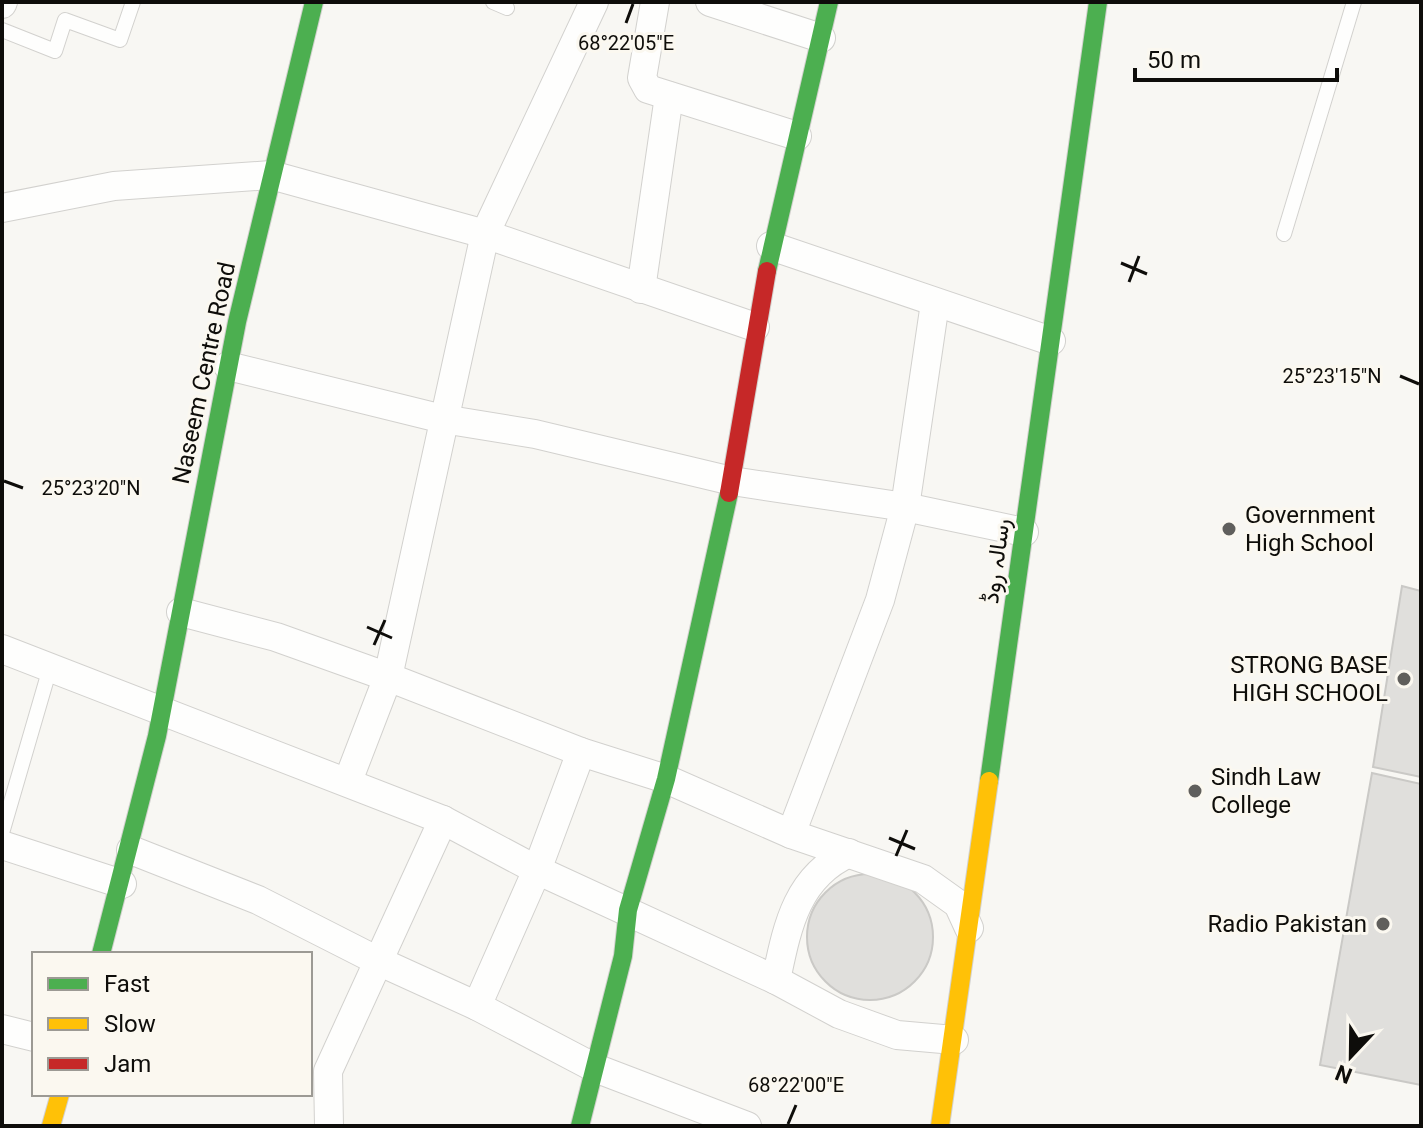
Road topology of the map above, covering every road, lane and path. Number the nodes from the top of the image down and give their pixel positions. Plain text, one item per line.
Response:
1 (133, 2) edge
2 (314, 2) edge
3 (594, 2) edge
4 (655, 2) edge
5 (710, 2) edge
6 (829, 2) edge
7 (1098, 2) edge
8 (1354, 2) edge
9 (2, 30) edge
10 (821, 38) junction
11 (669, 96) junction
12 (797, 136) junction
13 (271, 175) junction
14 (2, 208) edge
15 (485, 234) junction
16 (1284, 234) dead end
17 (771, 246) junction
18 (641, 289) junction
19 (935, 303) junction
20 (755, 327) junction
21 (1051, 341) junction
22 (228, 366) junction
23 (443, 419) junction
24 (732, 481) junction
25 (905, 507) junction
26 (1024, 532) junction
27 (181, 612) junction
28 (2, 649) edge
29 (50, 668) junction
30 (388, 677) junction
31 (164, 711) junction
32 (581, 752) junction
33 (666, 779) junction
34 (348, 781) junction
35 (443, 820) junction
36 (2, 833) edge
37 (791, 834) junction
38 (2, 845) edge
39 (131, 850) junction
40 (849, 853) junction
41 (537, 870) junction
42 (122, 884) junction
43 (628, 910) junction
44 (969, 928) junction
45 (102, 952) edge
46 (376, 960) junction
47 (776, 980) junction
48 (477, 1006) junction
49 (2, 1029) edge
50 (32, 1036) edge
51 (954, 1040) junction
52 (595, 1068) junction
53 (59, 1096) edge
54 (51, 1126) edge
55 (329, 1126) edge
56 (580, 1126) edge
57 (747, 1126) edge
58 (940, 1126) edge

1 - 9 lane
2 - 13 street, Naseem Centre Road
3 - 15 street
4 - 11 street
5 - 10 street
6 - 10 street
7 - 21 street, رسالہ روڈ
8 - 16 lane
10 - 12 street
11 - 12 street
11 - 18 street
12 - 17 street
13 - 14 street
13 - 15 street
13 - 22 street, Naseem Centre Road
15 - 18 street
15 - 23 street
17 - 19 street
17 - 20 street
18 - 20 street
19 - 21 street
19 - 25 street
20 - 24 street
21 - 26 street, رسالہ روڈ
22 - 23 street
22 - 27 street, Naseem Centre Road
23 - 24 street
23 - 30 street
24 - 25 street
24 - 33 street
25 - 26 street
25 - 37 street
26 - 44 street, رسالہ روڈ
27 - 30 street
27 - 31 street, Naseem Centre Road
28 - 29 street
29 - 31 street
29 - 36 lane
30 - 32 street
30 - 34 street
31 - 34 street
31 - 39 street, Naseem Centre Road
32 - 33 street
32 - 41 street
33 - 37 street
33 - 43 street
34 - 35 street
35 - 41 street
35 - 46 street
37 - 40 street
38 - 42 street
39 - 42 street, Naseem Centre Road
39 - 46 street
40 - 44 street
40 - 47 street
41 - 43 street
41 - 48 street
42 - 45 street, Naseem Centre Road
43 - 47 street
43 - 52 street
44 - 51 street, رسالہ روڈ
46 - 48 street
46 - 55 street
47 - 51 street
48 - 52 street
49 - 50 street
51 - 58 street, رسالہ روڈ
52 - 56 street
52 - 57 street
53 - 54 street

